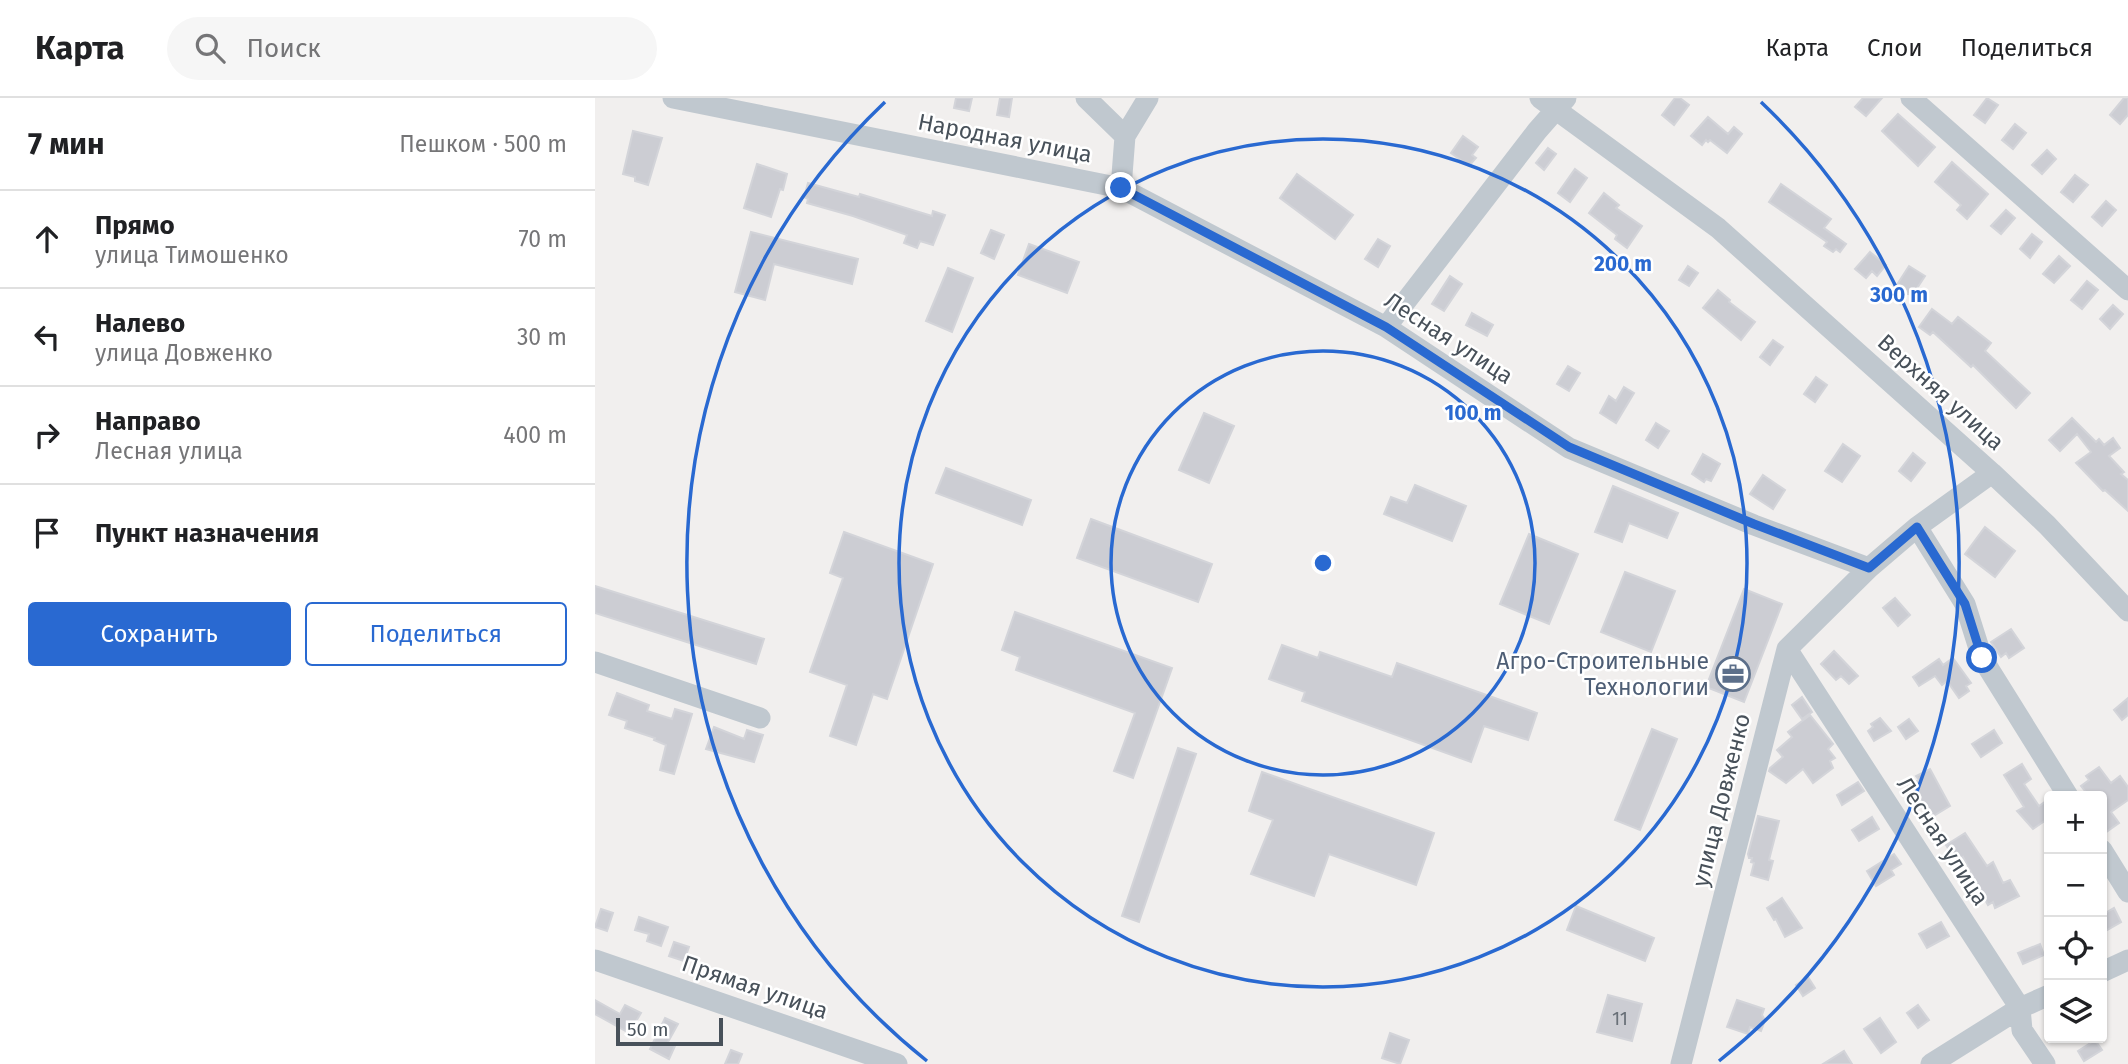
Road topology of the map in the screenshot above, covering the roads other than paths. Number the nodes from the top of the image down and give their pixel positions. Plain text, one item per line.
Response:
1 (673, 98) edge
2 (1086, 98) edge
3 (1148, 98) edge
4 (1911, 98) edge
5 (1554, 102) edge
6 (1125, 136) junction
7 (1121, 188) junction
8 (2128, 290) edge
9 (1386, 327) junction
10 (1992, 473) junction
11 (1917, 527) junction
12 (1869, 568) junction
13 (2128, 611) edge
14 (1787, 649) junction
15 (595, 662) edge
16 (760, 718) dead end
17 (2065, 791) edge
18 (2104, 854) edge
19 (2128, 892) edge
20 (595, 960) edge
21 (2128, 960) edge
22 (2107, 970) edge
23 (2044, 997) edge
24 (2020, 1008) junction
25 (897, 1064) edge
26 (1681, 1064) edge
27 (1931, 1064) edge
28 (2045, 1064) edge

1 - 7 street, Народная улица
2 - 6 street
3 - 6 street
4 - 8 street
5 - 9 street
5 - 10 street, Верхняя улица
6 - 7 street
7 - 9 street, Лесная улица
9 - 12 street, Лесная улица
10 - 11 street
10 - 13 street, Верхняя улица
11 - 12 street
11 - 17 street
12 - 14 street
14 - 24 street, Лесная улица
14 - 26 street, улица Довженко
15 - 16 street
18 - 19 street
20 - 25 street, Прямая улица
21 - 22 street
23 - 24 street
24 - 27 street
24 - 28 street, Лесная улица

